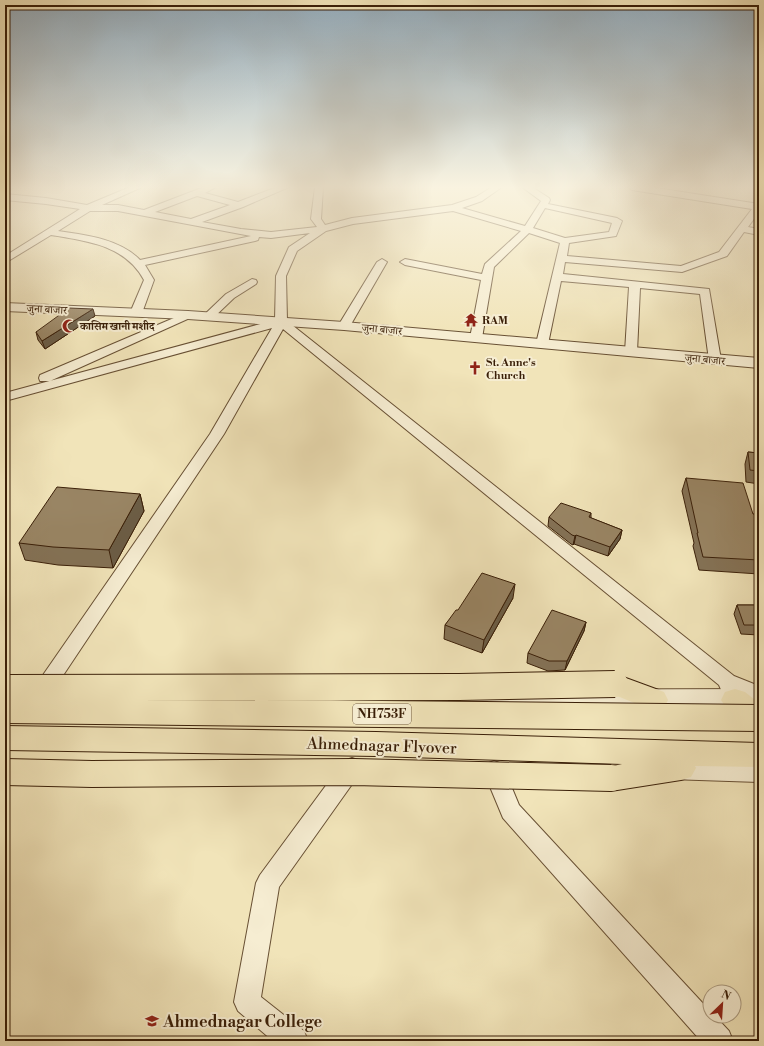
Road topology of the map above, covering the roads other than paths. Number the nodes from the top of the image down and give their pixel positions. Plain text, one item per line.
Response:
1 (43, 236) edge
2 (67, 236) edge
3 (266, 236) edge
4 (313, 236) edge
5 (521, 236) edge
6 (547, 236) edge
7 (600, 236) edge
8 (736, 236) edge
9 (565, 241) junction
10 (561, 259) junction
11 (5, 260) edge
12 (139, 262) junction
13 (382, 262) dead end
14 (405, 262) dead end
15 (557, 277) junction
16 (487, 278) junction
17 (252, 282) dead end
18 (635, 284) junction
19 (5, 307) edge
20 (136, 313) junction
21 (188, 315) junction
22 (208, 317) junction
23 (281, 322) junction
24 (344, 326) junction
25 (476, 338) junction
26 (542, 344) junction
27 (630, 352) junction
28 (715, 360) junction
29 (759, 363) edge
30 (5, 396) edge
31 (5, 688) edge
32 (745, 693) edge
33 (5, 696) edge
34 (39, 696) junction
35 (654, 700) junction
36 (5, 710) edge
37 (759, 718) edge
38 (5, 738) edge
39 (5, 760) edge
40 (759, 760) edge
41 (354, 765) junction
42 (493, 766) junction
43 (681, 768) junction
44 (5, 772) edge
45 (294, 1041) edge
46 (719, 1041) edge

1 - 11 street
2 - 12 street
3 - 12 street
4 - 23 street
5 - 16 street
6 - 9 street
7 - 9 street
8 - 10 street
9 - 10 street
10 - 15 street
12 - 20 street
13 - 24 street
14 - 16 street
15 - 18 street
15 - 26 street
16 - 25 street
17 - 22 street
18 - 27 street
18 - 28 street
19 - 20 street, जुना बाजार
20 - 21 street, जुना बाजार
21 - 22 street, जुना बाजार
21 - 30 street
22 - 23 street, जुना बाजार
23 - 24 street, जुना बाजार
23 - 30 street
23 - 32 street
23 - 34 street
24 - 25 street, जुना बाजार
25 - 26 street, जुना बाजार
26 - 27 street, जुना बाजार
27 - 28 street, जुना बाजार
28 - 29 street, जुना बाजार
31 - 35 highway, bridge
32 - 35 street
32 - 37 highway
33 - 34 street
34 - 35 street
36 - 37 highway, NH753F, bridge
38 - 40 highway, Ahmednagar Flyover
39 - 41 street
40 - 43 street
41 - 42 street
41 - 45 street
42 - 43 street
42 - 46 street
43 - 44 highway, bridge

